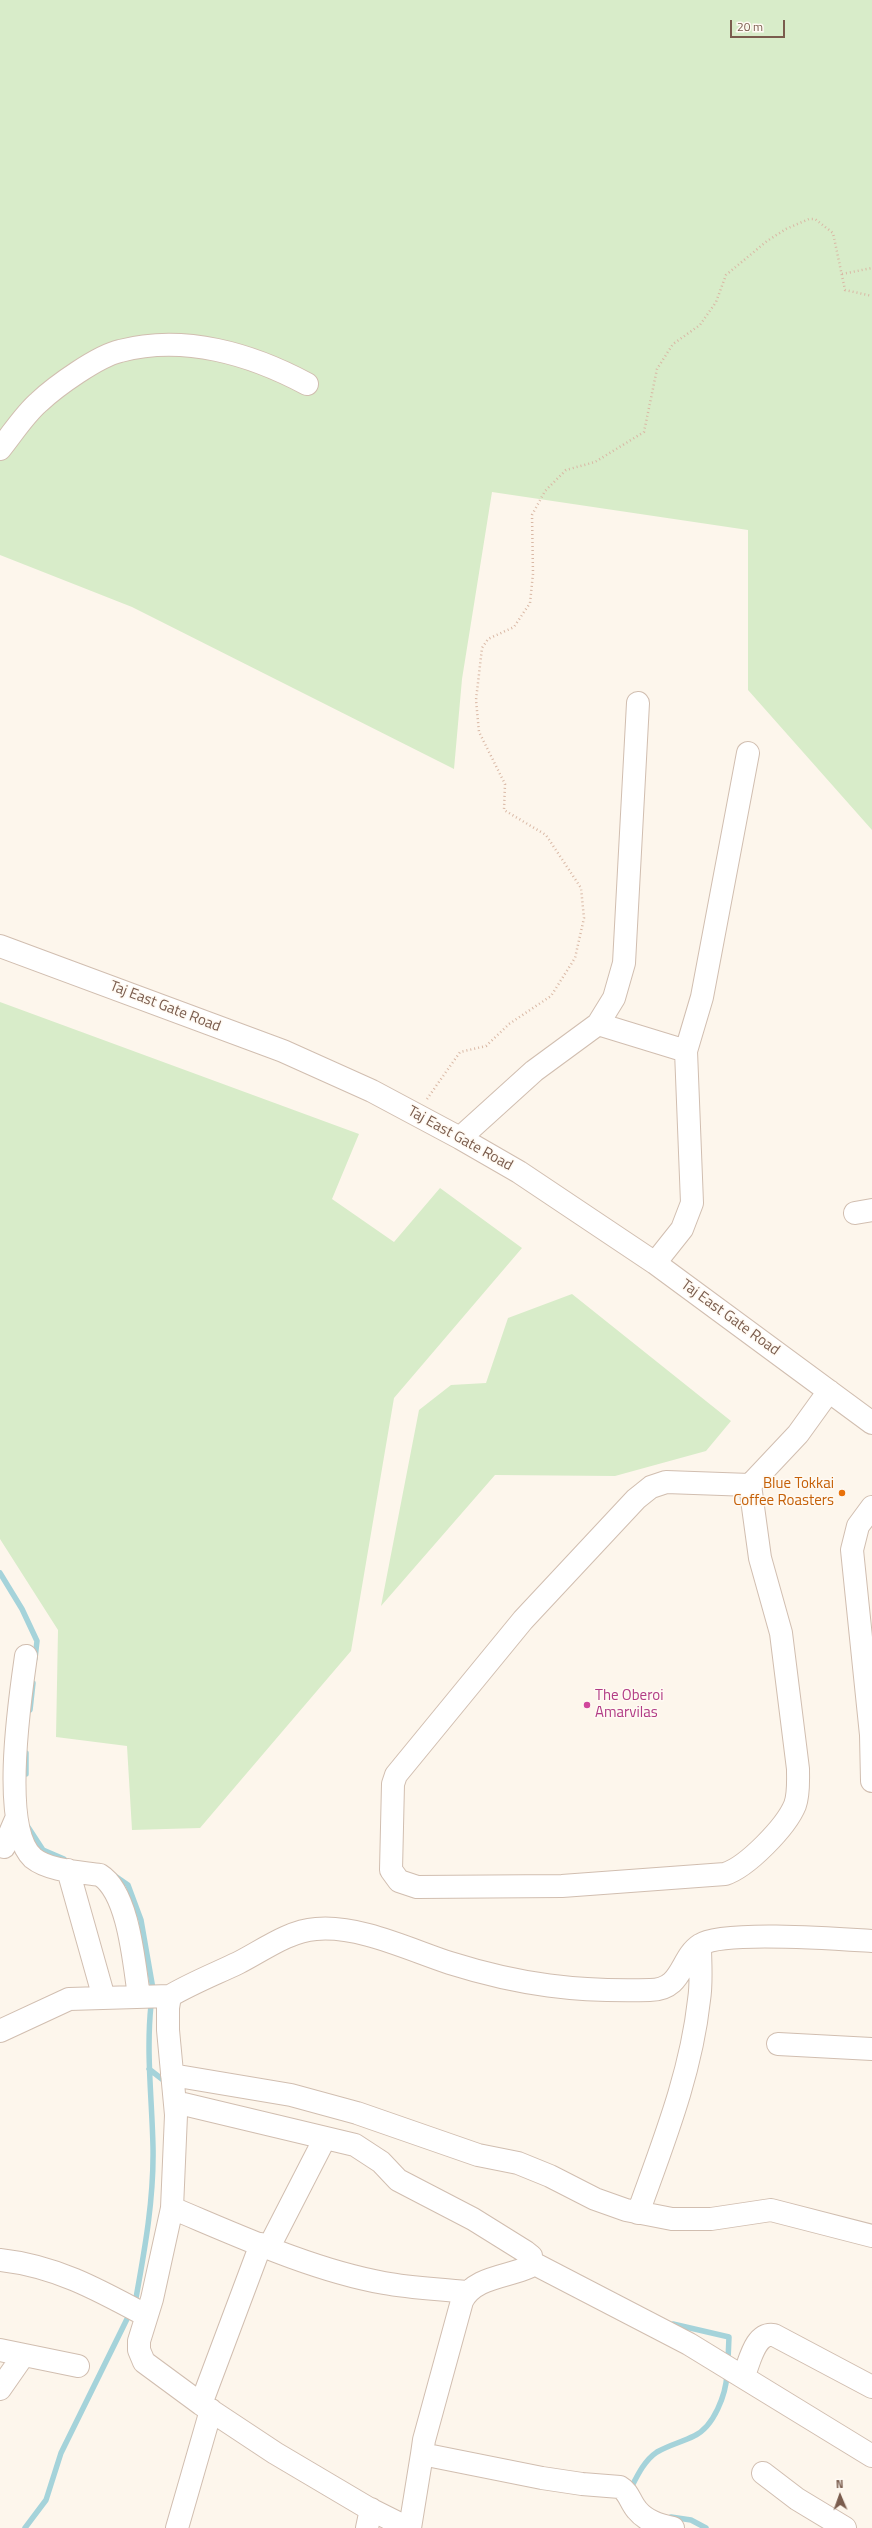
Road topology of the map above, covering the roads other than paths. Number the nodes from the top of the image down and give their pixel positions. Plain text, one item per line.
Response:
1 (307, 384) dead end
2 (0, 449) edge
3 (638, 703) dead end
4 (748, 753) dead end
5 (0, 946) edge
6 (598, 1024) junction
7 (686, 1051) junction
8 (460, 1138) junction
9 (655, 1263) junction
10 (829, 1391) junction
11 (872, 1423) edge
12 (750, 1485) junction
13 (872, 1507) edge
14 (26, 1656) dead end
15 (7, 1741) edge
16 (872, 1781) edge
17 (16, 1819) junction
18 (2, 1846) edge
19 (26, 1849) junction
20 (68, 1870) junction
21 (872, 1941) edge
22 (700, 1945) junction
23 (139, 1996) junction
24 (170, 1996) junction
25 (104, 1998) junction
26 (0, 2031) edge
27 (778, 2044) dead end
28 (872, 2049) edge
29 (172, 2075) junction
30 (175, 2102) junction
31 (325, 2138) junction
32 (172, 2208) junction
33 (638, 2213) junction
34 (872, 2236) edge
35 (265, 2245) junction
36 (0, 2260) edge
37 (531, 2262) junction
38 (466, 2292) junction
39 (145, 2315) junction
40 (0, 2350) edge
41 (24, 2356) junction
42 (78, 2366) dead end
43 (744, 2375) junction
44 (872, 2387) edge
45 (0, 2389) edge
46 (206, 2407) junction
47 (422, 2454) junction
48 (872, 2456) edge
49 (763, 2473) dead end
50 (369, 2519) edge
51 (177, 2528) edge
52 (409, 2528) edge
53 (673, 2528) edge
54 (845, 2528) edge

1 - 2 street
3 - 6 street
4 - 7 street
5 - 8 street, Taj East Gate Road
6 - 7 street
6 - 8 street
7 - 9 street
8 - 9 street, Taj East Gate Road
9 - 10 street, Taj East Gate Road
10 - 11 street, Taj East Gate Road
10 - 12 street
12 - 12 street
13 - 16 street
14 - 15 street
15 - 17 street
17 - 18 street
17 - 19 street
18 - 19 street
19 - 20 street
20 - 23 street
20 - 25 street
21 - 22 street
22 - 24 street
22 - 33 street
23 - 24 street
23 - 25 street
24 - 29 street
25 - 26 street
27 - 28 street
29 - 30 street
29 - 33 street
30 - 31 street
30 - 32 street
31 - 35 street
31 - 37 street
32 - 35 street
32 - 39 street
33 - 34 street
35 - 38 street
35 - 46 street
36 - 39 street
37 - 38 street
37 - 43 street
38 - 47 street
39 - 46 street
40 - 41 street
41 - 42 street
41 - 45 street
43 - 44 street
43 - 48 street
46 - 50 street
46 - 51 street
47 - 52 street
47 - 53 street
49 - 54 street
50 - 52 street

